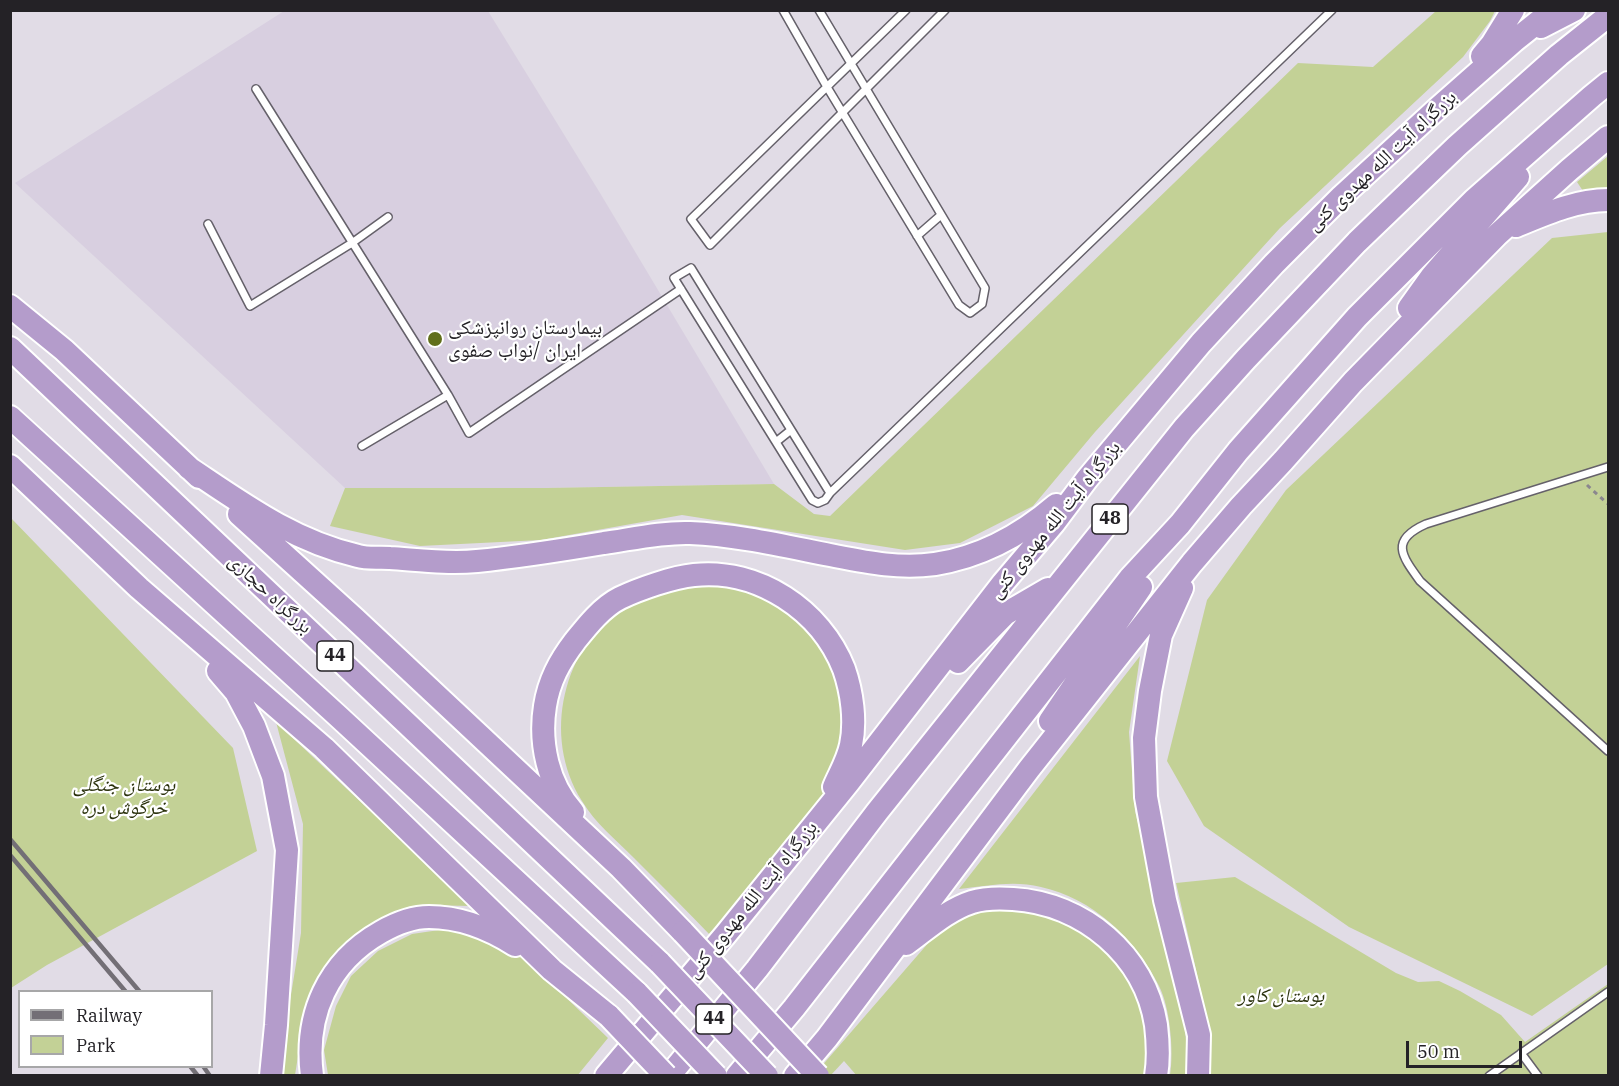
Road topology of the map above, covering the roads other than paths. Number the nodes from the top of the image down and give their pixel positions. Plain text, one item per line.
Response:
1 (783, 10) edge
2 (819, 10) edge
3 (906, 10) edge
4 (945, 10) edge
5 (1332, 10) edge
6 (1513, 10) edge
7 (1553, 10) edge
8 (1575, 10) edge
9 (1608, 16) edge
10 (1514, 40) junction
11 (850, 64) junction
12 (1608, 82) edge
13 (827, 87) junction
14 (256, 89) dead end
15 (866, 89) junction
16 (1438, 108) junction
17 (843, 112) junction
18 (1564, 121) junction
19 (1608, 137) edge
20 (1608, 200) edge
21 (941, 215) junction
22 (388, 218) dead end
23 (208, 224) dead end
24 (1498, 234) junction
25 (917, 236) junction
26 (352, 243) junction
27 (681, 289) junction
28 (10, 306) edge
29 (10, 348) edge
30 (1372, 361) junction
31 (447, 395) junction
32 (10, 417) edge
33 (791, 430) junction
34 (776, 442) junction
35 (362, 446) dead end
36 (10, 466) edge
37 (1608, 467) edge
38 (189, 468) junction
39 (1087, 479) junction
40 (830, 493) junction
41 (1180, 524) junction
42 (1192, 563) junction
43 (1059, 582) junction
44 (139, 588) junction
45 (903, 713) junction
46 (1608, 751) edge
47 (1029, 769) junction
48 (825, 812) junction
49 (621, 868) junction
50 (884, 962) junction
51 (552, 970) junction
52 (1608, 992) edge
53 (1521, 1053) junction
54 (271, 1076) edge
55 (312, 1076) edge
56 (606, 1076) edge
57 (667, 1076) edge
58 (716, 1076) edge
59 (738, 1076) edge
60 (767, 1076) edge
61 (795, 1076) edge
62 (818, 1076) edge
63 (1156, 1076) edge
64 (1198, 1076) edge
65 (1489, 1076) edge
66 (1538, 1076) edge

1 - 13 lane
2 - 11 lane
3 - 11 lane
4 - 15 lane
5 - 40 lane
6 - 16 highway
7 - 10 highway, بزرگراه آیت الله مهدوی کنی
8 - 10 highway
9 - 43 highway, بزرگراه آیت الله مهدوی کنی / 48
10 - 16 highway, بزرگراه آیت الله مهدوی کنی
11 - 13 lane
11 - 15 lane
12 - 18 highway
13 - 17 lane
13 - 17 lane
14 - 26 lane
15 - 17 lane
15 - 21 lane
16 - 39 highway, بزرگراه آیت الله مهدوی کنی
17 - 25 lane
18 - 30 highway
18 - 41 highway
19 - 24 highway
20 - 24 highway
21 - 25 lane
21 - 25 lane
22 - 26 lane
23 - 26 lane
24 - 30 highway
26 - 31 lane
27 - 31 lane
27 - 33 lane
27 - 34 lane
28 - 38 highway
29 - 60 highway, بزرگراه حجازی / 44, bridge
30 - 42 highway
31 - 35 lane
32 - 58 highway, 44, bridge
33 - 34 lane
33 - 40 lane
34 - 40 lane
36 - 44 highway
37 - 46 lane
38 - 39 highway
38 - 49 highway
39 - 45 highway, بزرگراه آیت الله مهدوی کنی
41 - 47 highway
41 - 59 highway
42 - 47 highway
42 - 64 highway
43 - 45 highway
43 - 57 highway, بزرگراه آیت الله مهدوی کنی / 48
44 - 51 highway
44 - 54 highway
45 - 48 highway, بزرگراه آیت الله مهدوی کنی
47 - 50 highway
48 - 49 highway
48 - 56 highway, بزرگراه آیت الله مهدوی کنی
49 - 62 highway, bridge
50 - 61 highway
50 - 63 highway
51 - 55 highway
51 - 57 highway, bridge
52 - 53 lane
53 - 65 lane
53 - 66 lane

